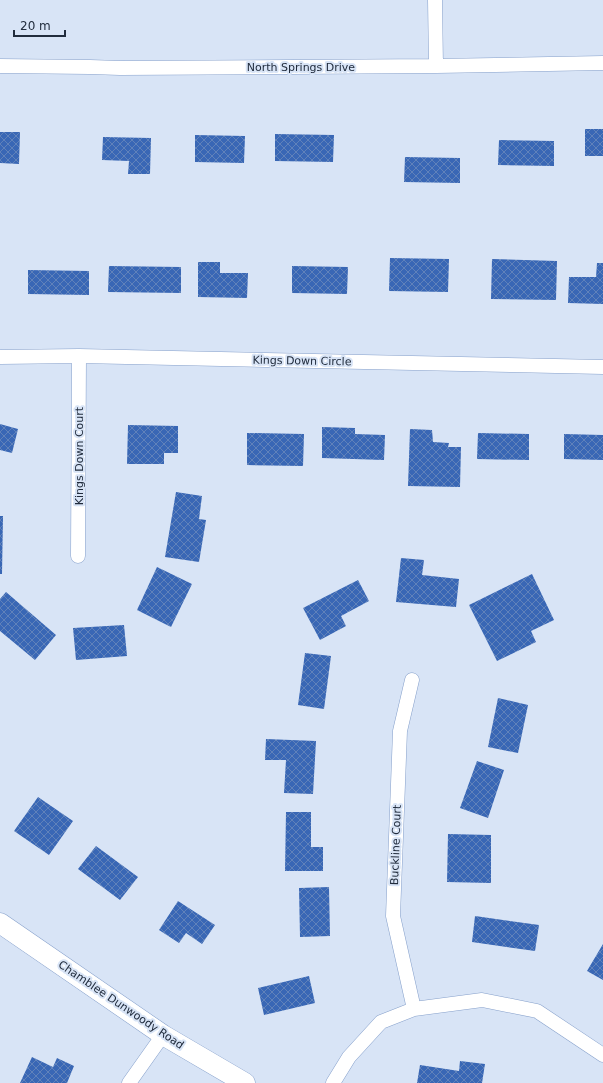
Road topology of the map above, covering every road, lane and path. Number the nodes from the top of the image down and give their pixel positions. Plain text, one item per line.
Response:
1 (435, 0) edge
2 (603, 63) edge
3 (0, 66) edge
4 (436, 66) junction
5 (79, 356) junction
6 (0, 357) edge
7 (603, 368) edge
8 (78, 556) dead end
9 (412, 680) dead end
10 (0, 923) edge
11 (414, 1008) junction
12 (162, 1035) junction
13 (603, 1055) edge
14 (129, 1083) edge
15 (245, 1083) edge
16 (333, 1083) edge

1 - 4 street
2 - 4 street, North Springs Drive
3 - 4 street, North Springs Drive
5 - 6 street, Kings Down Circle
5 - 7 street, Kings Down Circle
5 - 8 street, Kings Down Court
9 - 11 street, Buckline Court
10 - 12 street, Chamblee Dunwoody Road
11 - 13 street
11 - 16 street
12 - 14 street
12 - 15 street, Chamblee Dunwoody Road

